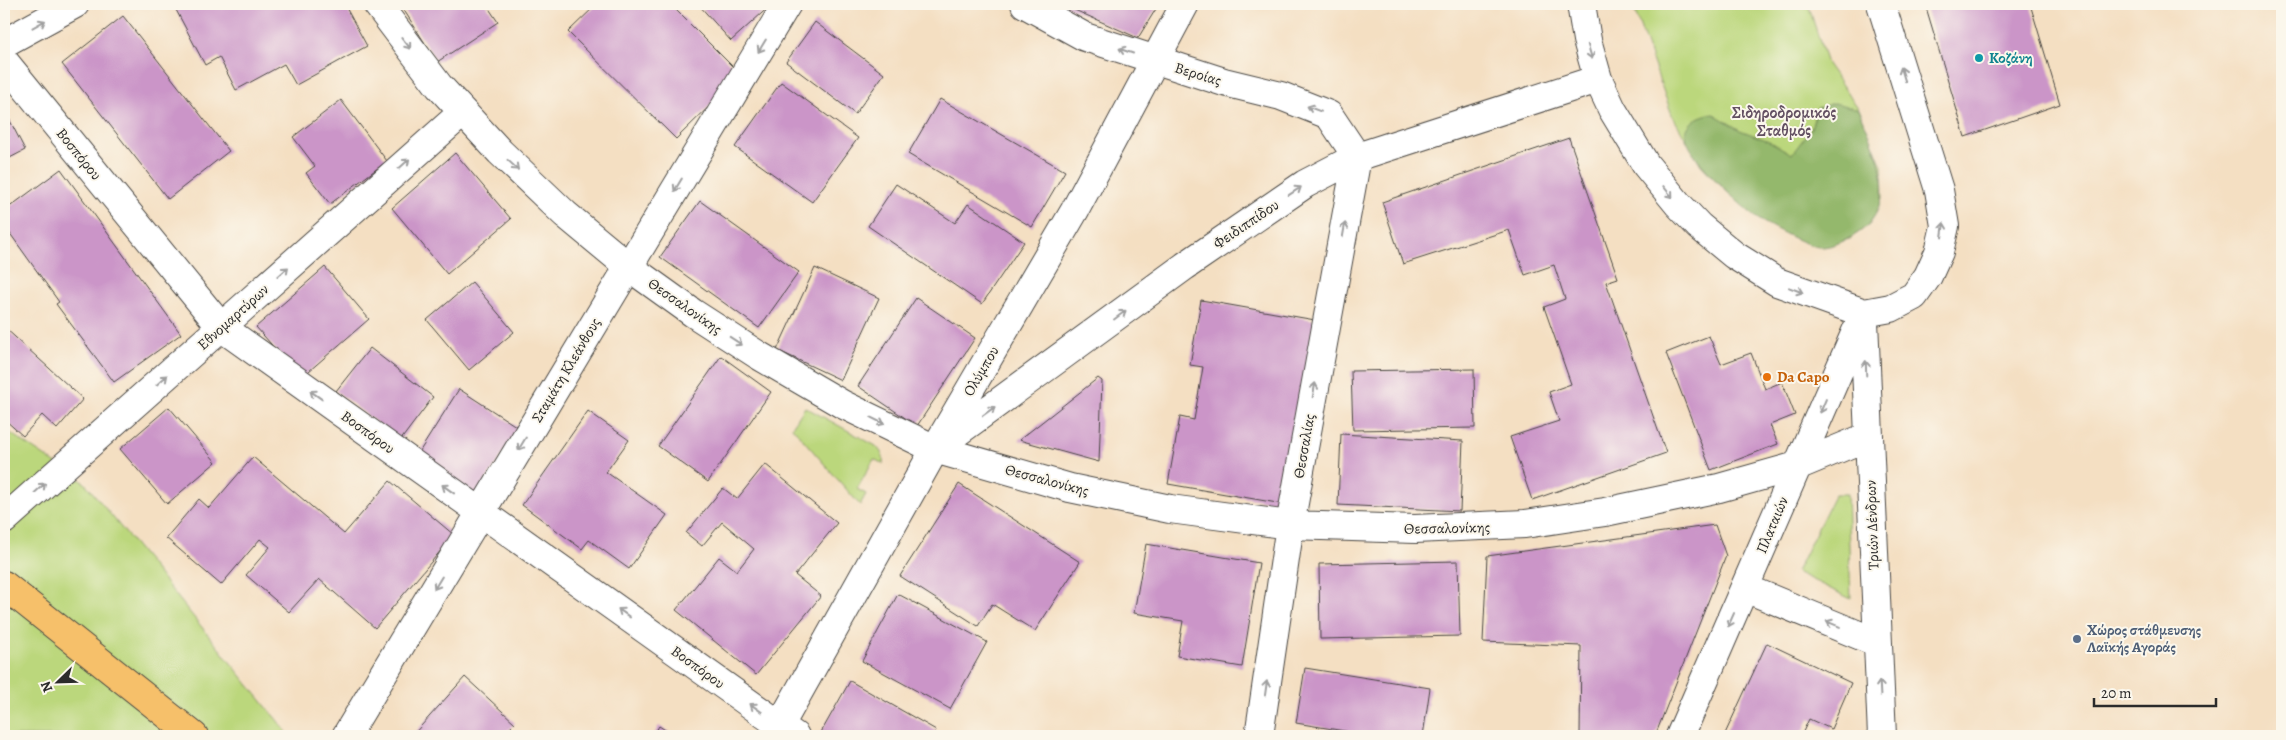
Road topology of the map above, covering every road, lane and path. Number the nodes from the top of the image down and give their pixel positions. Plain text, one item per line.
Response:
1 (75, 4) edge
2 (377, 4) edge
3 (787, 4) edge
4 (1024, 4) edge
5 (1185, 4) edge
6 (1581, 4) edge
7 (1881, 4) edge
8 (4, 43) edge
9 (1153, 60) junction
10 (4, 61) edge
11 (1598, 79) junction
12 (462, 113) junction
13 (1357, 157) junction
14 (629, 267) junction
15 (1864, 313) junction
16 (221, 327) junction
17 (1869, 436) junction
18 (935, 449) junction
19 (1797, 466) junction
20 (481, 512) junction
21 (4, 520) edge
22 (1290, 525) junction
23 (4, 585) edge
24 (1746, 588) junction
25 (1878, 643) junction
26 (783, 733) edge
27 (194, 736) edge
28 (346, 736) edge
29 (1259, 736) edge
30 (1680, 736) edge
31 (1882, 736) edge

8 -> 1 street
2 -> 12 street, Θεσσαλονίκης
3 -> 14 street, Σταμάτη Κλεάνθους
9 -> 4 street, Βεροίας
5 - 9 street, Ολύμπου
6 -> 11 street
15 -> 7 street
13 -> 9 street, Βεροίας
9 - 18 street, Ολύμπου
10 - 16 street, Βοσπόρου
11 - 13 street, Φειδιππίδου
11 -> 15 street
12 -> 14 street, Θεσσαλονίκης
16 -> 12 street, Εθνομαρτύρων
18 -> 13 street, Φειδιππίδου
22 -> 13 street, Θεσσαλίας
14 -> 18 street, Θεσσαλονίκης
14 -> 20 street, Σταμάτη Κλεάνθους
17 -> 15 street, Τριών Δένδρων
15 -> 19 street, Πλαταιών
20 -> 16 street, Βοσπόρου
21 -> 16 street, Εθνομαρτύρων
17 - 19 street, Θεσσαλονίκης
17 - 25 street, Τριών Δένδρων
18 - 22 street, Θεσσαλονίκης
18 - 26 street, Ολύμπου
19 - 22 street, Θεσσαλονίκης
19 - 24 street, Πλαταιών
26 -> 20 street, Βοσπόρου
20 -> 28 street, Σταμάτη Κλεάνθους
29 -> 22 street, Θεσσαλίας
23 - 27 main road
25 -> 24 street
24 -> 30 street, Πλαταιών
31 -> 25 street, Τριών Δένδρων

